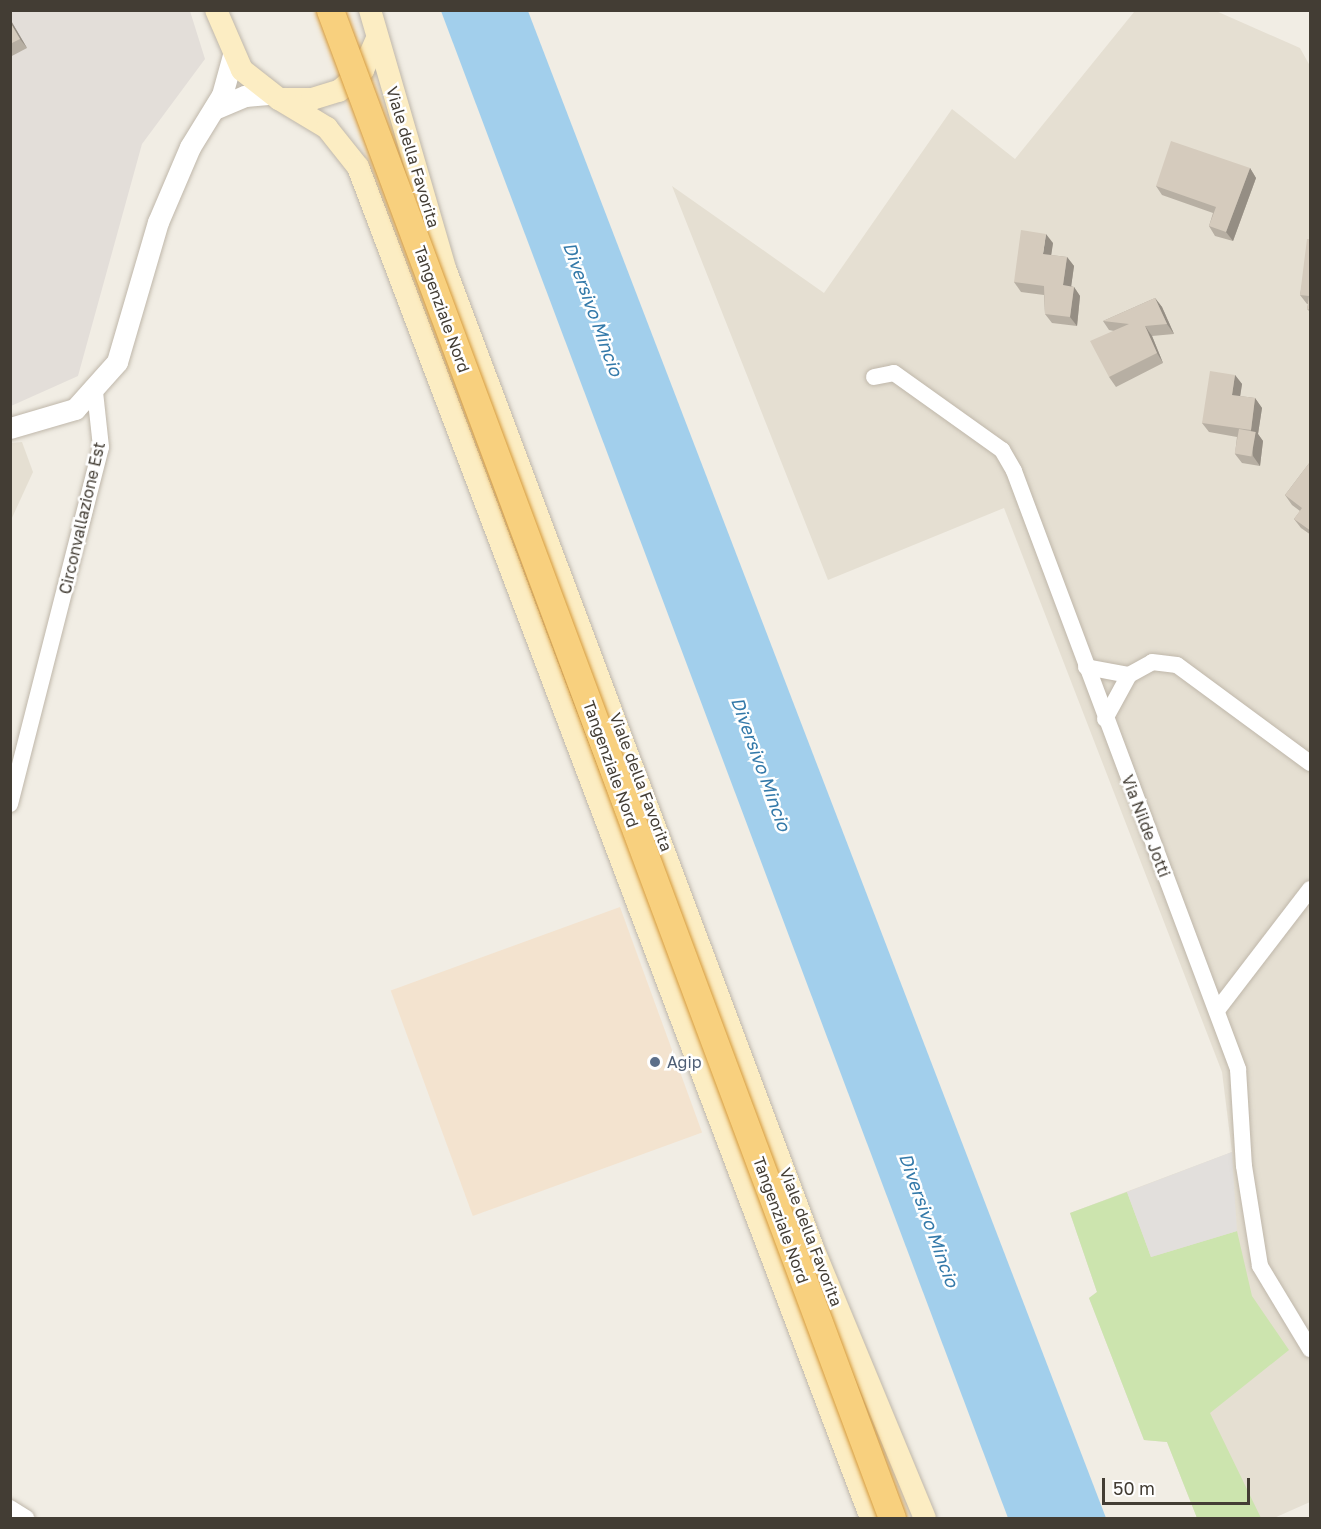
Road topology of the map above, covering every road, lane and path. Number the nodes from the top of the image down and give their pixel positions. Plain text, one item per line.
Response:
1 (216, 10) edge
2 (330, 10) edge
3 (374, 19) edge
4 (233, 55) junction
5 (274, 97) junction
6 (214, 109) junction
7 (874, 376) dead end
8 (95, 392) junction
9 (10, 428) edge
10 (1086, 667) junction
11 (1130, 675) junction
12 (1105, 719) junction
13 (1311, 763) edge
14 (10, 804) edge
15 (1311, 889) edge
16 (1218, 1009) junction
17 (1311, 1349) edge
18 (10, 1508) edge
19 (26, 1518) edge
20 (871, 1518) edge
21 (892, 1518) edge
22 (925, 1518) edge

1 - 4 main road
2 - 21 highway, Tangenziale Nord, bridge
3 - 5 main road
3 - 22 main road, Viale della Favorita
4 - 5 main road
4 - 6 street
5 - 6 street
5 - 20 main road
6 - 8 street
7 - 10 street, Via Nilde Jotti
8 - 9 street
8 - 14 street, Circonvallazione Est
10 - 11 street
10 - 12 street, Via Nilde Jotti
11 - 12 street
11 - 13 street
12 - 16 street, Via Nilde Jotti
15 - 16 street
16 - 17 street, Via Nilde Jotti
18 - 19 street

